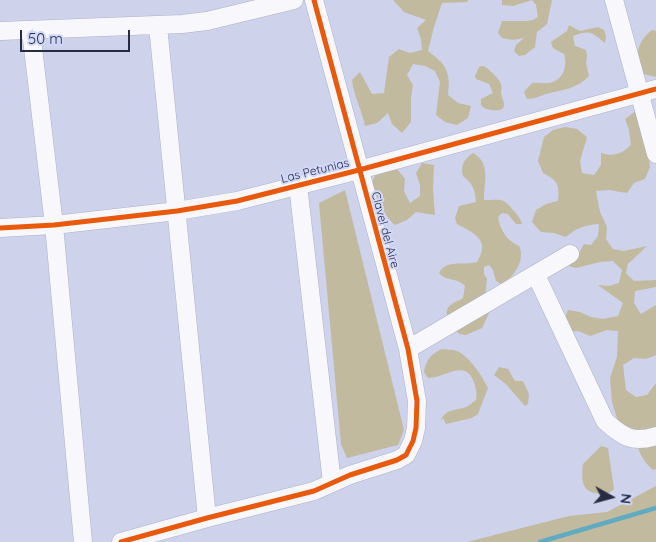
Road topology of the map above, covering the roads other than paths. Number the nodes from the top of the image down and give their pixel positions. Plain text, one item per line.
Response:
1 (294, 0) edge
2 (314, 0) edge
3 (614, 0) edge
4 (158, 26) junction
5 (0, 31) edge
6 (31, 31) junction
7 (648, 91) edge
8 (656, 154) edge
9 (359, 170) junction
10 (298, 185) junction
11 (177, 211) junction
12 (54, 225) junction
13 (0, 228) edge
14 (570, 254) dead end
15 (536, 275) junction
16 (408, 349) junction
17 (656, 436) edge
18 (332, 483) junction
19 (207, 518) junction
20 (83, 542) edge
21 (121, 542) edge

1 - 4 street
2 - 9 street, Clavel del Aire
3 - 7 street
4 - 6 street
4 - 11 street
5 - 6 street
6 - 12 street
7 - 8 street
7 - 9 street, Las Petunias
9 - 10 street, Las Petunias
9 - 16 street, Clavel del Aire
10 - 11 street, Las Petunias
10 - 18 street
11 - 12 street, Las Petunias
11 - 19 street
12 - 13 street, Las Petunias
12 - 20 street
14 - 15 street
15 - 16 street
15 - 17 street
16 - 18 street, Clavel del Aire
18 - 19 street
19 - 21 street

